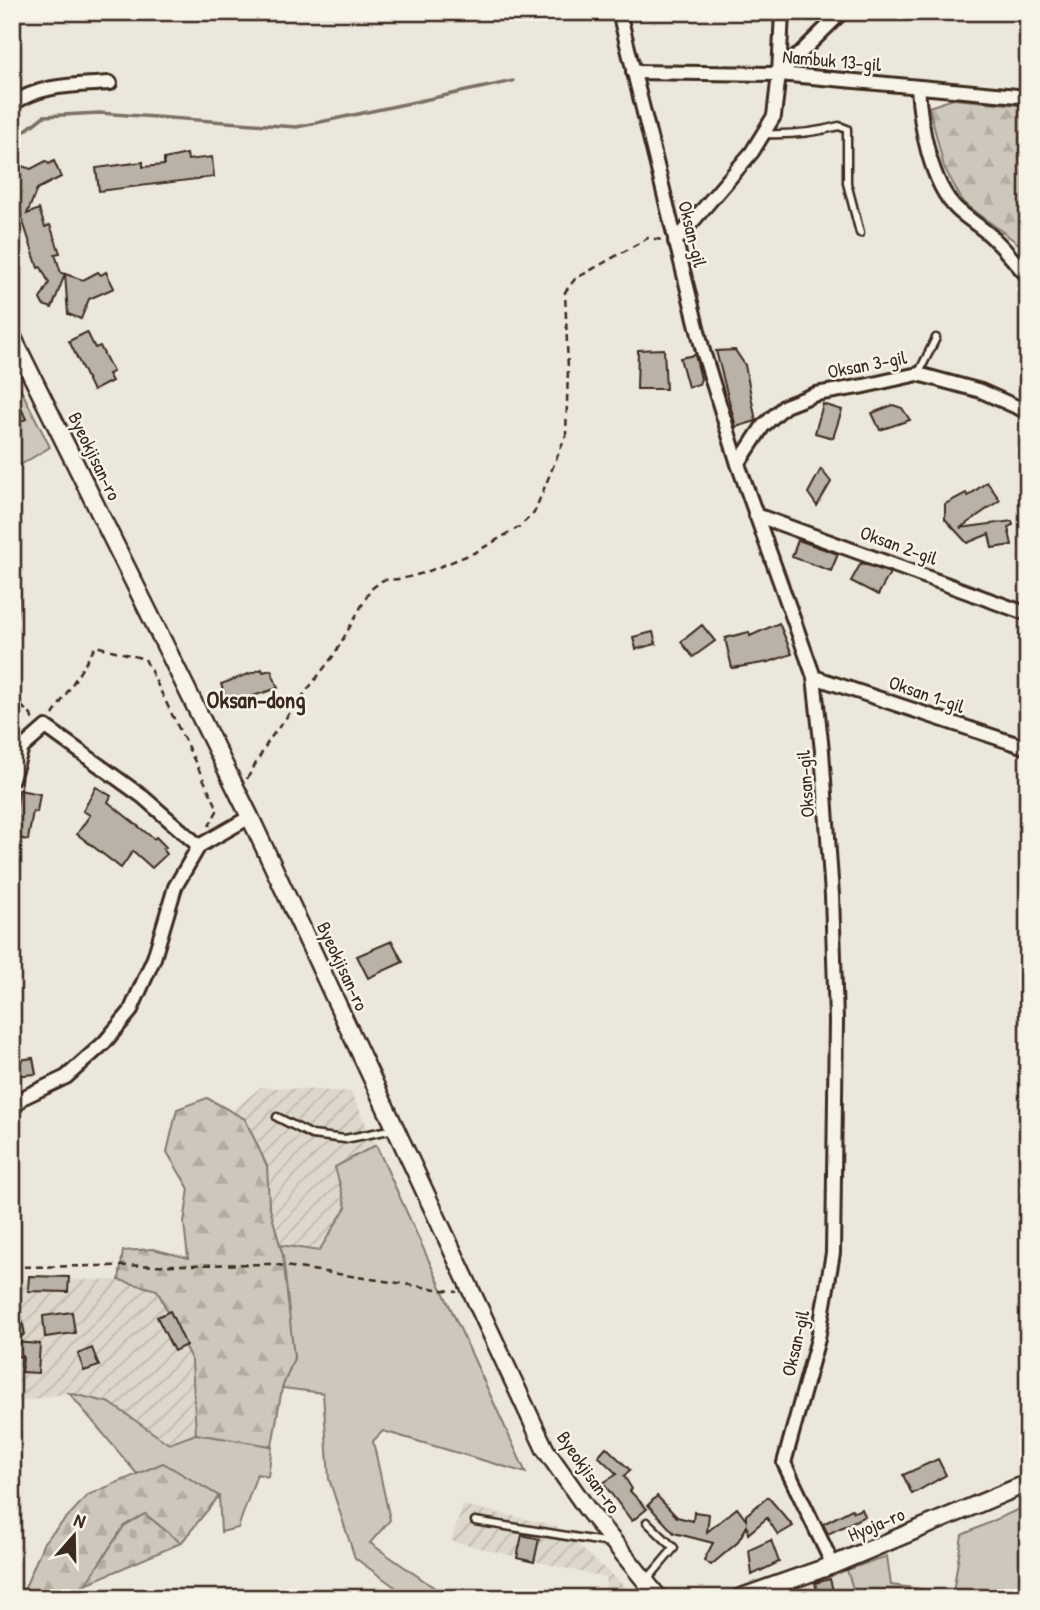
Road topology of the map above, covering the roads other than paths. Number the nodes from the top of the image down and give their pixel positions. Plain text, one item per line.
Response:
1 (619, 12) edge
2 (782, 12) edge
3 (842, 12) edge
4 (633, 72) junction
5 (779, 74) junction
6 (110, 83) dead end
7 (918, 87) junction
8 (1028, 97) edge
9 (12, 104) edge
10 (763, 134) junction
11 (860, 233) dead end
12 (675, 242) junction
13 (1028, 276) edge
14 (12, 336) edge
15 (936, 338) dead end
16 (918, 374) junction
17 (1028, 412) edge
18 (738, 464) junction
19 (756, 515) junction
20 (1028, 614) edge
21 (814, 677) junction
22 (1028, 748) edge
23 (17, 750) edge
24 (12, 779) edge
25 (250, 817) junction
26 (199, 846) junction
27 (17, 1097) edge
28 (12, 1110) edge
29 (277, 1117) dead end
30 (396, 1129) junction
31 (12, 1295) edge
32 (20, 1332) dead end
33 (1028, 1483) edge
34 (475, 1521) dead end
35 (647, 1522) dead end
36 (615, 1544) junction
37 (834, 1565) junction
38 (646, 1581) junction
39 (659, 1598) edge
40 (739, 1598) edge

1 - 4 street, Oksan-gil
2 - 5 street
3 - 5 street
4 - 5 street, Nambuk 13-gil
4 - 12 street, Oksan-gil
5 - 7 street, Nambuk 13-gil
5 - 10 street
6 - 9 street
7 - 8 street, Nambuk 13-gil
7 - 13 street
10 - 11 lane
10 - 12 street
12 - 18 street, Oksan-gil
14 - 25 street, Byeokjisan-ro
15 - 16 lane
16 - 17 street, Oksan 3-gil
16 - 18 street, Oksan 3-gil
18 - 19 street, Oksan-gil
19 - 20 street, Oksan 2-gil
19 - 21 street, Oksan-gil
21 - 22 street, Oksan 1-gil
21 - 37 street, Oksan-gil
23 - 24 street
23 - 26 street
25 - 26 street
25 - 30 street, Byeokjisan-ro
26 - 27 street
27 - 28 street
29 - 30 lane
30 - 36 street, Byeokjisan-ro
31 - 32 lane
33 - 37 street, Hyoja-ro
34 - 36 lane
35 - 38 lane
36 - 38 street, Byeokjisan-ro
37 - 40 street, Hyoja-ro
38 - 39 street, Byeokjisan-ro

